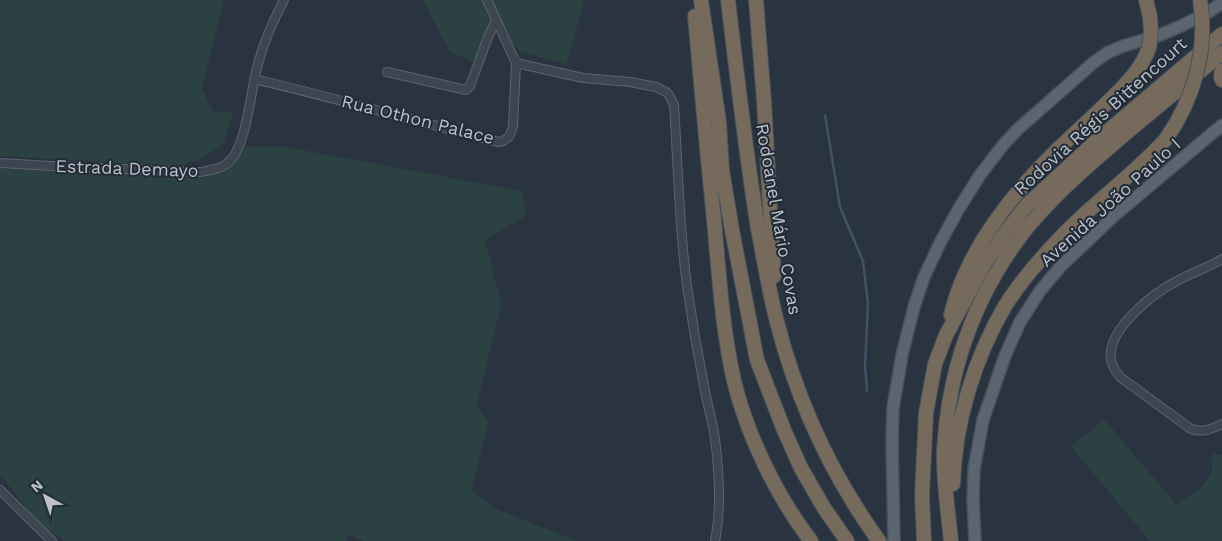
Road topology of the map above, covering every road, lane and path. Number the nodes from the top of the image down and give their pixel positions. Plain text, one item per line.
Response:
1 (284, 0) edge
2 (487, 0) edge
3 (694, 0) edge
4 (701, 0) edge
5 (728, 0) edge
6 (756, 0) edge
7 (1146, 0) edge
8 (1200, 0) edge
9 (1222, 3) edge
10 (496, 21) junction
11 (1222, 34) edge
12 (1222, 53) edge
13 (516, 63) junction
14 (1222, 71) edge
15 (387, 72) dead end
16 (254, 79) junction
17 (1222, 80) edge
18 (1222, 125) edge
19 (0, 163) edge
20 (1222, 259) edge
21 (777, 322) junction
22 (946, 335) junction
23 (1222, 424) edge
24 (0, 490) edge
25 (46, 539) edge
26 (950, 539) edge
27 (715, 541) edge
28 (811, 541) edge
29 (846, 541) edge
30 (879, 541) edge
31 (894, 541) edge
32 (924, 541) edge
33 (975, 541) edge

1 - 16 street, Estrada Demayo
2 - 10 street
3 - 28 highway
4 - 29 highway
5 - 21 highway, Rodoanel Mário Covas
6 - 21 highway
7 - 22 highway, bridge
8 - 26 highway, bridge
9 - 31 main road
10 - 13 street
10 - 15 street
11 - 22 highway, Rodovia Régis Bittencourt
12 - 26 highway, Rodovia Régis Bittencourt
13 - 16 street, Rua Othon Palace
13 - 27 street
14 - 17 highway
16 - 19 street, Estrada Demayo
18 - 33 main road, Avenida João Paulo I
20 - 23 street
21 - 30 highway, Rodoanel Mário Covas
22 - 32 highway, Rodovia Régis Bittencourt
24 - 25 street

